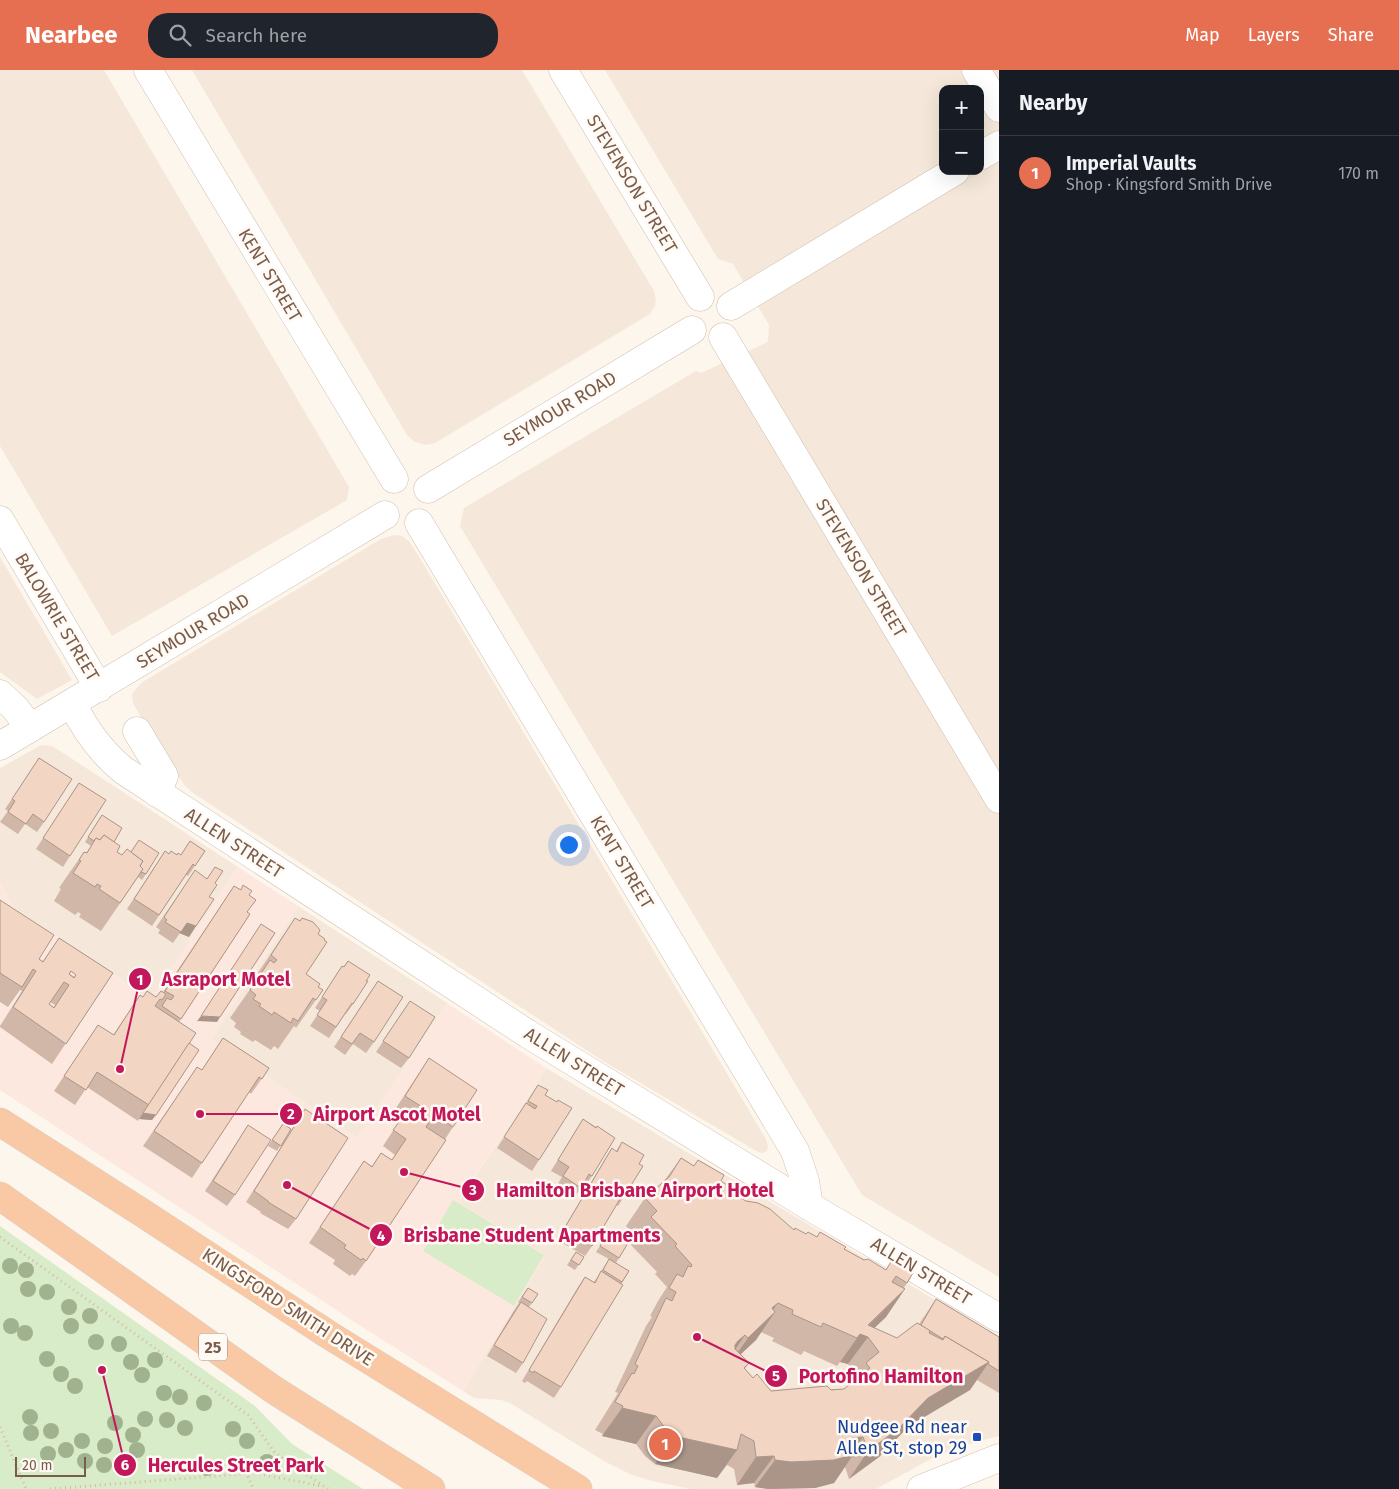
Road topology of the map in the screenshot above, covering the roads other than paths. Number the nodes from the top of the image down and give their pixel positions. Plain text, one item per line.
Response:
1 (148, 70) edge
2 (564, 70) edge
3 (976, 70) edge
4 (999, 108) edge
5 (999, 145) edge
6 (984, 154) edge
7 (948, 175) edge
8 (700, 297) junction
9 (731, 306) junction
10 (692, 330) junction
11 (723, 337) junction
12 (394, 479) junction
13 (428, 489) junction
14 (385, 515) junction
15 (0, 520) edge
16 (419, 523) junction
17 (99, 688) junction
18 (0, 694) edge
19 (72, 704) junction
20 (30, 728) junction
21 (137, 731) dead end
22 (0, 746) edge
23 (157, 793) junction
24 (999, 799) edge
25 (0, 1122) edge
26 (0, 1196) edge
27 (809, 1206) junction
28 (999, 1318) edge
29 (999, 1458) edge
30 (431, 1489) edge
31 (578, 1489) edge
32 (921, 1489) edge

1 - 12 street, KENT STREET
2 - 8 street, STEVENSON STREET
3 - 4 street
5 - 6 street
7 - 9 street
8 - 9 street
8 - 10 street
9 - 11 street
10 - 11 street
10 - 13 street, SEYMOUR ROAD
11 - 24 street, STEVENSON STREET
12 - 13 street
12 - 14 street
13 - 16 street
14 - 16 street
14 - 17 street, SEYMOUR ROAD
15 - 17 street, BALOWRIE STREET
16 - 27 street, KENT STREET
17 - 19 street, SEYMOUR ROAD
18 - 20 street
19 - 20 street, SEYMOUR ROAD
19 - 23 street, ALLEN STREET
20 - 22 street, SEYMOUR ROAD
21 - 23 street
23 - 27 street, ALLEN STREET
25 - 31 highway, KINGSFORD SMITH DRIVE
26 - 30 highway, 25
27 - 28 street, ALLEN STREET
29 - 32 street

